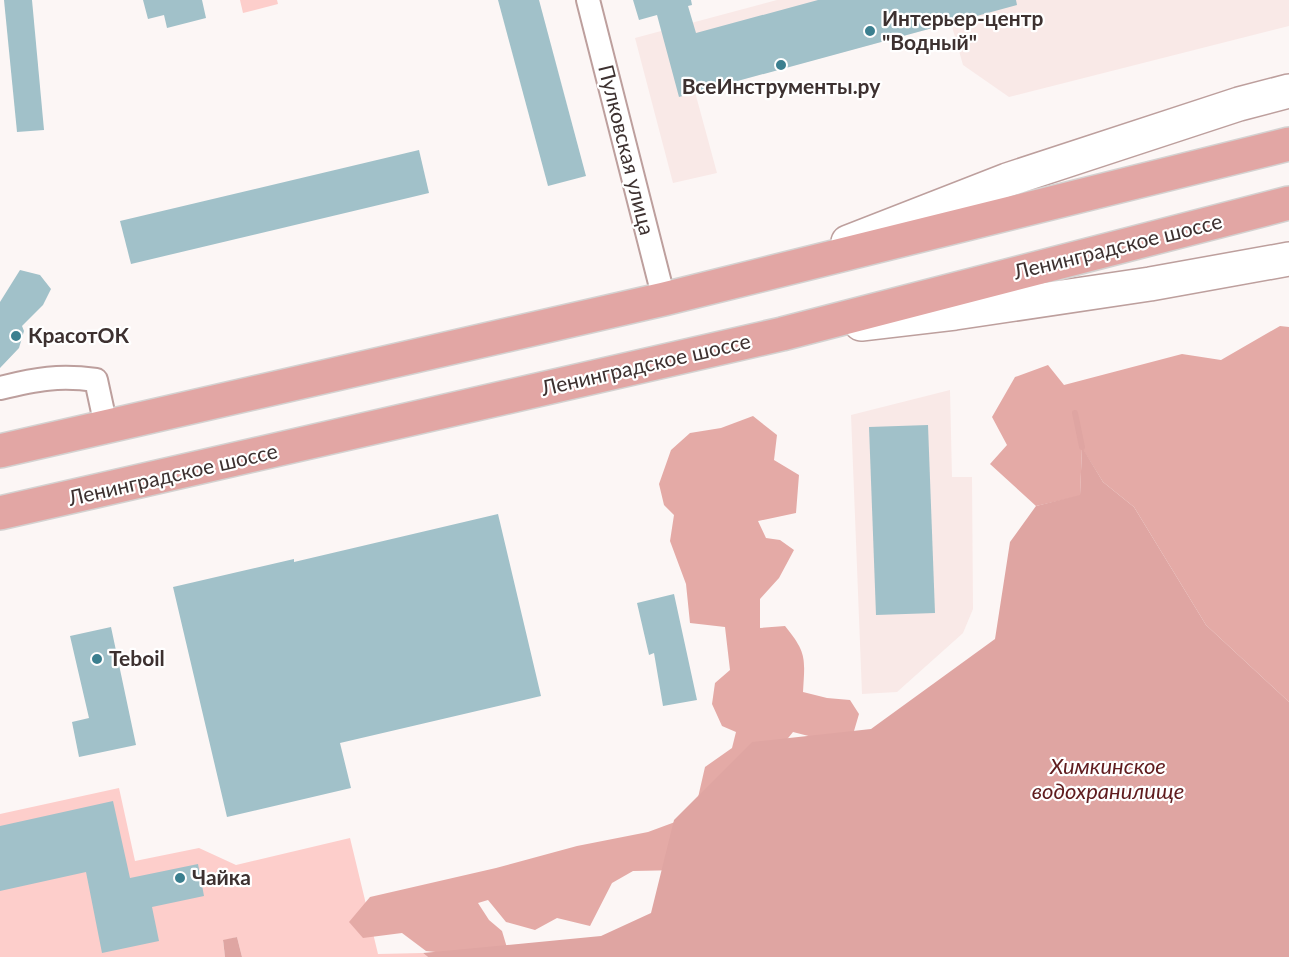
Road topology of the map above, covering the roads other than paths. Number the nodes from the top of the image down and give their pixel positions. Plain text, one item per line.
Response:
1 (588, 0) edge
2 (1289, 91) edge
3 (1289, 144) edge
4 (1289, 203) edge
5 (1289, 258) edge
6 (768, 274) junction
7 (664, 299) junction
8 (782, 334) junction
9 (0, 388) edge
10 (106, 426) junction
11 (0, 451) edge
12 (0, 513) edge

1 - 7 street, Пулковская улица
2 - 6 main road
3 - 6 main road
4 - 8 main road, Ленинградское шоссе
5 - 8 main road
6 - 7 main road
7 - 10 main road
8 - 12 main road, Ленинградское шоссе
9 - 10 street
10 - 11 main road

